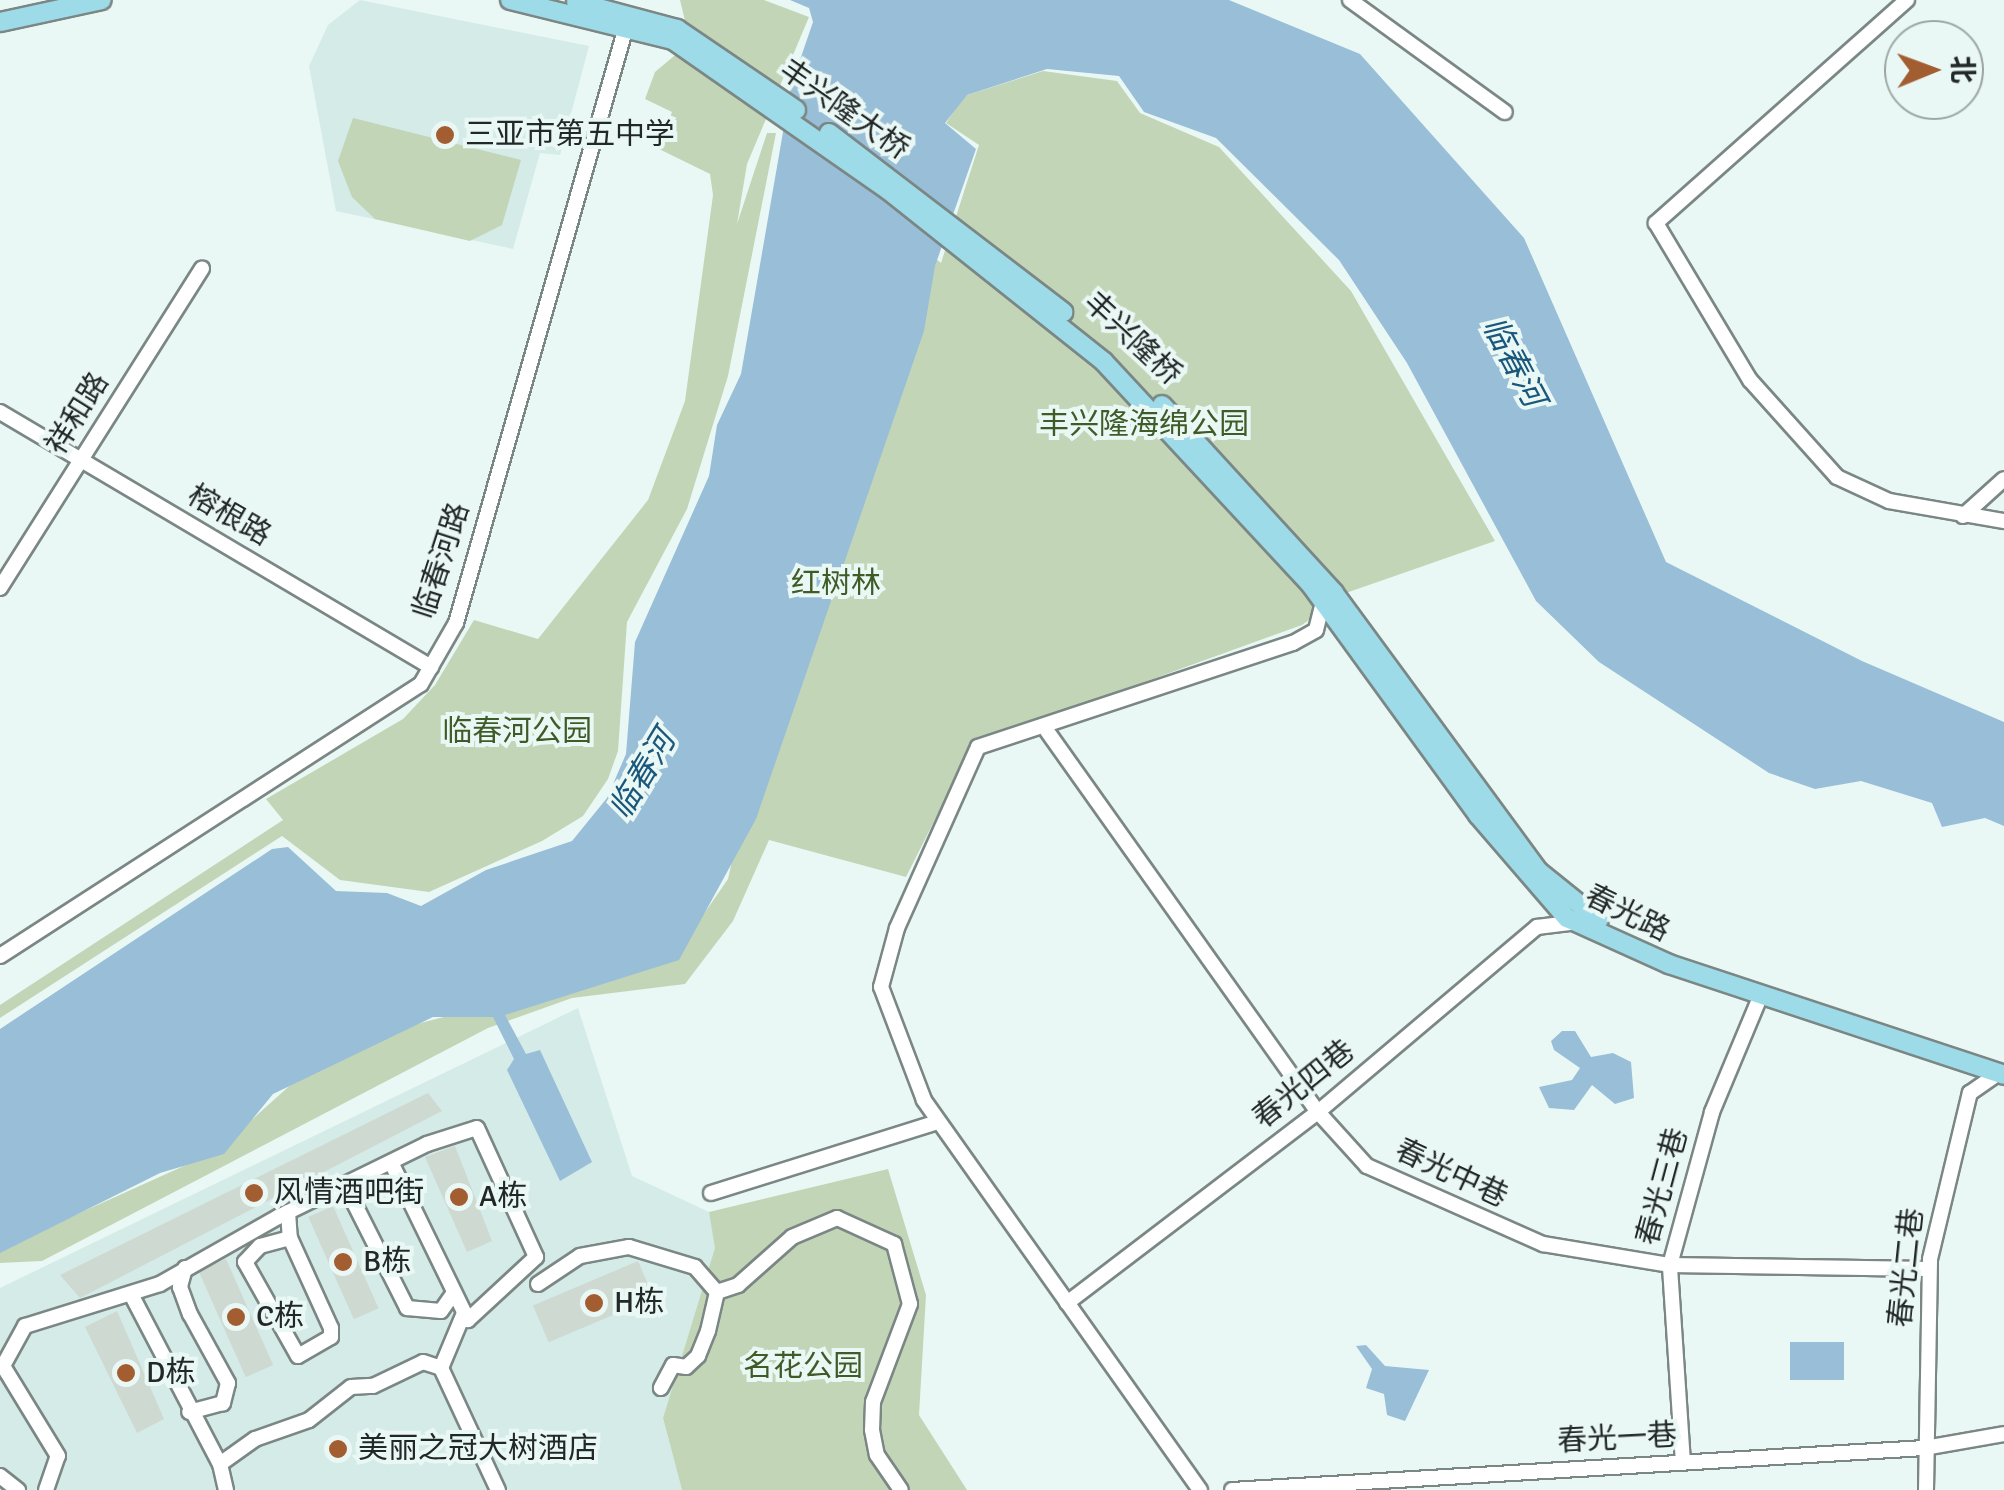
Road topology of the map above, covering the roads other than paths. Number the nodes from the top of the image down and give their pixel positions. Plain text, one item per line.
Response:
1 (56, 0) edge
2 (102, 0) edge
3 (510, 0) edge
4 (565, 0) edge
5 (1350, 0) edge
6 (1907, 0) edge
7 (635, 11) edge
8 (0, 13) edge
9 (0, 22) edge
10 (1505, 112) dead end
11 (973, 246) joint
12 (202, 269) dead end
13 (0, 412) edge
14 (80, 461) junction
15 (2004, 479) edge
16 (1962, 516) junction
17 (2004, 521) edge
18 (1316, 581) junction
19 (0, 588) edge
20 (1323, 601) junction
21 (430, 667) junction
22 (1047, 731) junction
23 (1576, 922) junction
24 (0, 956) edge
25 (1760, 994) junction
26 (2002, 1071) edge
27 (1318, 1112) junction
28 (938, 1122) junction
29 (392, 1164) junction
30 (345, 1185) junction
31 (711, 1193) dead end
32 (288, 1212) junction
33 (290, 1238) junction
34 (1670, 1264) junction
35 (185, 1268) junction
36 (1929, 1268) junction
37 (538, 1284) dead end
38 (717, 1292) junction
39 (452, 1295) junction
40 (132, 1296) junction
41 (1067, 1304) junction
42 (464, 1314) junction
43 (441, 1368) junction
44 (662, 1388) dead end
45 (189, 1412) junction
46 (2004, 1434) edge
47 (1925, 1448) junction
48 (1683, 1462) junction
49 (220, 1464) junction
50 (0, 1476) edge
51 (18, 1490) edge
52 (46, 1490) edge
53 (226, 1490) edge
54 (498, 1490) edge
55 (901, 1490) edge
56 (1200, 1490) edge
57 (1232, 1490) edge
58 (1926, 1490) edge

1 - 8 main road
2 - 9 main road
3 - 7 main road
4 - 7 main road
5 - 10 street
6 - 16 street
7 - 11 main road, 丰兴隆大桥
7 - 21 street, 临春河路
11 - 18 main road, 丰兴隆桥
12 - 14 street, 祥和路
13 - 14 street, 榕根路
14 - 19 street, 祥和路
14 - 21 street, 榕根路
15 - 16 street
16 - 17 street
18 - 20 main road, 春光路
18 - 26 main road, 春光路
20 - 22 street
20 - 23 main road, 春光路
21 - 24 street, 临春河路
22 - 27 street, 春光中巷
22 - 28 street
23 - 25 main road, 春光路
23 - 27 street, 春光四巷
25 - 26 main road, 春光路
25 - 34 street, 春光三巷
26 - 36 street, 春光二巷
27 - 34 street, 春光中巷
27 - 41 street, 春光四巷
28 - 31 street
28 - 41 street
29 - 30 street
29 - 39 street
29 - 42 street
30 - 32 street
30 - 39 street
32 - 33 street
32 - 35 street
33 - 33 street
34 - 36 street, 春光中巷
34 - 48 street, 春光三巷
35 - 40 street
35 - 45 street
36 - 47 street, 春光二巷
37 - 38 street
38 - 44 street
38 - 55 street
39 - 42 street
40 - 45 street
40 - 52 street
41 - 56 street
42 - 43 street
43 - 49 street
43 - 54 street
45 - 49 street
46 - 47 street, 春光一巷
47 - 48 street, 春光一巷
47 - 58 street, 春光二巷
48 - 57 street, 春光一巷
49 - 53 street
50 - 51 street

